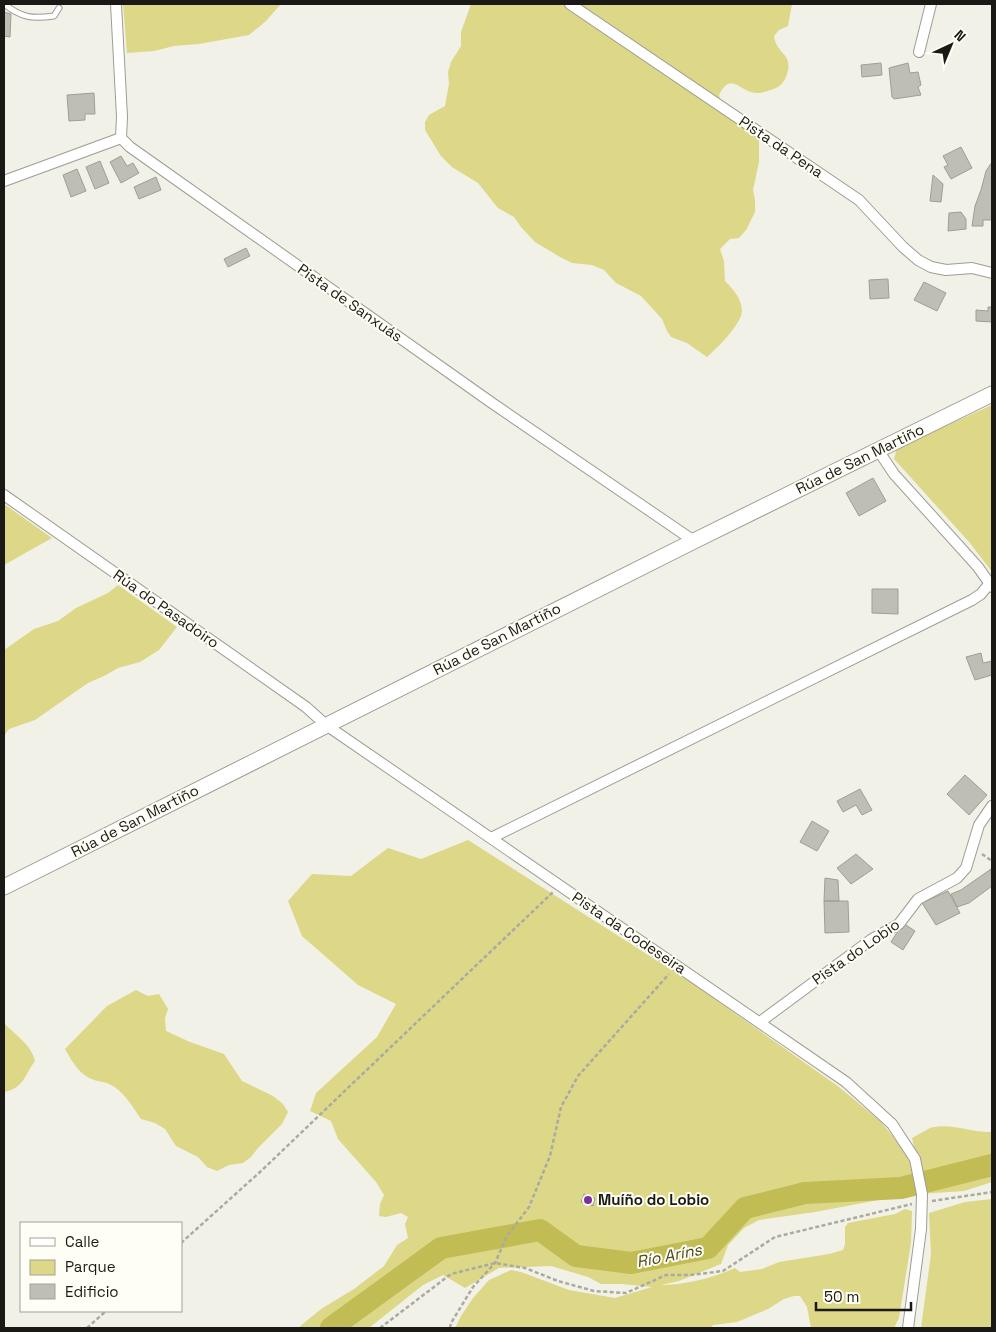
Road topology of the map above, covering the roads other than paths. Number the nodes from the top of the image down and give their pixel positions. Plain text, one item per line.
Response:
1 (4, 4) edge
2 (116, 4) edge
3 (570, 4) edge
4 (931, 4) edge
5 (59, 8) dead end
6 (919, 52) dead end
7 (121, 138) junction
8 (4, 182) edge
9 (992, 273) edge
10 (992, 394) edge
11 (878, 450) junction
12 (4, 495) edge
13 (694, 541) junction
14 (990, 586) edge
15 (326, 725) junction
16 (992, 806) edge
17 (490, 838) junction
18 (4, 887) edge
19 (760, 1022) junction
20 (908, 1328) edge

1 - 5 lane
2 - 7 street
3 - 9 street, Pista da Pena
4 - 6 street
7 - 8 street
7 - 13 street, Pista de Sanxuás
10 - 11 street, Rúa de San Martiño
11 - 13 street, Rúa de San Martiño
11 - 14 street
12 - 15 street, Rúa do Pasadoiro
13 - 15 street, Rúa de San Martiño
14 - 17 street
15 - 17 street, Pista da Codeseira
15 - 18 street, Rúa de San Martiño
16 - 19 street, Pista do Lobio
17 - 19 street, Pista da Codeseira
19 - 20 street, Pista da Codeseira

